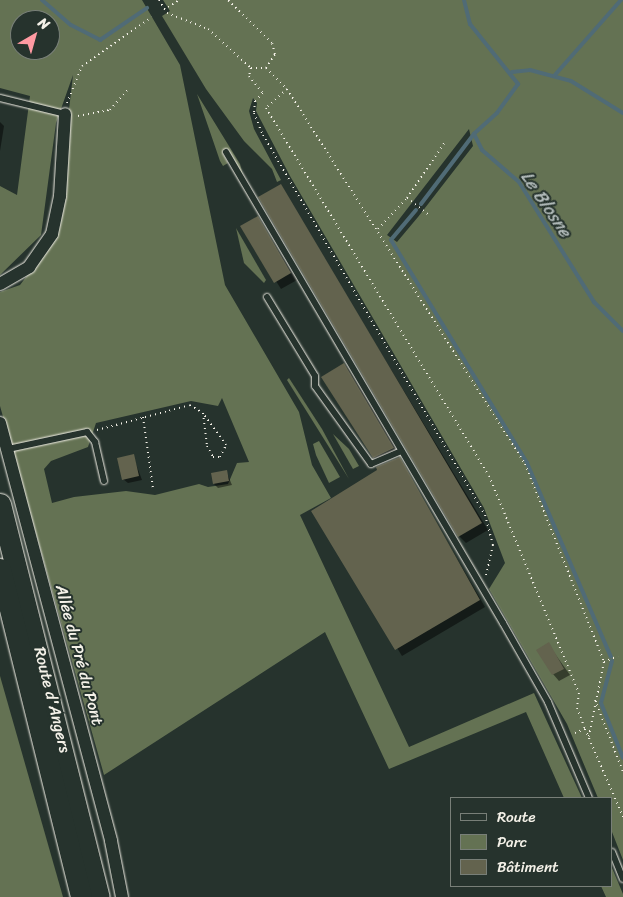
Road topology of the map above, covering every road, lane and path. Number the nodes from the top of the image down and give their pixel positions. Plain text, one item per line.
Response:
1 (159, 0) edge
2 (179, 0) edge
3 (228, 0) edge
4 (168, 7) dead end
5 (152, 17) dead end
6 (251, 68) junction
7 (266, 68) junction
8 (129, 88) dead end
9 (287, 89) junction
10 (0, 98) edge
11 (65, 114) junction
12 (445, 142) dead end
13 (226, 152) dead end
14 (407, 198) junction
15 (429, 215) dead end
16 (378, 229) junction
17 (0, 284) edge
18 (267, 297) dead end
19 (203, 413) junction
20 (143, 417) junction
21 (0, 423) edge
22 (92, 435) junction
23 (8, 449) junction
24 (401, 451) junction
25 (104, 481) dead end
26 (152, 488) dead end
27 (0, 504) edge
28 (0, 569) edge
29 (483, 588) junction
30 (618, 656) dead end
31 (604, 662) junction
32 (594, 698) junction
33 (585, 729) junction
34 (588, 736) junction
35 (563, 738) junction
36 (623, 772) edge
37 (589, 797) edge
38 (623, 818) edge
39 (613, 854) edge
40 (623, 879) edge
41 (81, 897) edge
42 (99, 897) edge
43 (122, 897) edge

1 - 6 path, bridge
2 - 4 path
3 - 7 path
5 - 11 path
6 - 7 path
6 - 29 path
7 - 9 path
8 - 11 path
9 - 16 path
9 - 33 path
10 - 11 lane
11 - 17 street
12 - 14 path
13 - 24 lane
14 - 15 path
14 - 16 path
16 - 31 path
18 - 24 lane
19 - 19 path
19 - 20 path
20 - 22 path
20 - 26 path
21 - 23 street, Allée du Pré du Pont
22 - 23 lane
22 - 25 lane
23 - 43 street, Allée du Pré du Pont
24 - 29 lane
27 - 42 highway, Route d'Angers
28 - 41 highway, Route d'Angers
29 - 35 lane
30 - 31 path
31 - 32 path
32 - 34 path
32 - 36 path
33 - 34 path
33 - 35 path
34 - 38 path
35 - 37 lane
39 - 40 lane

